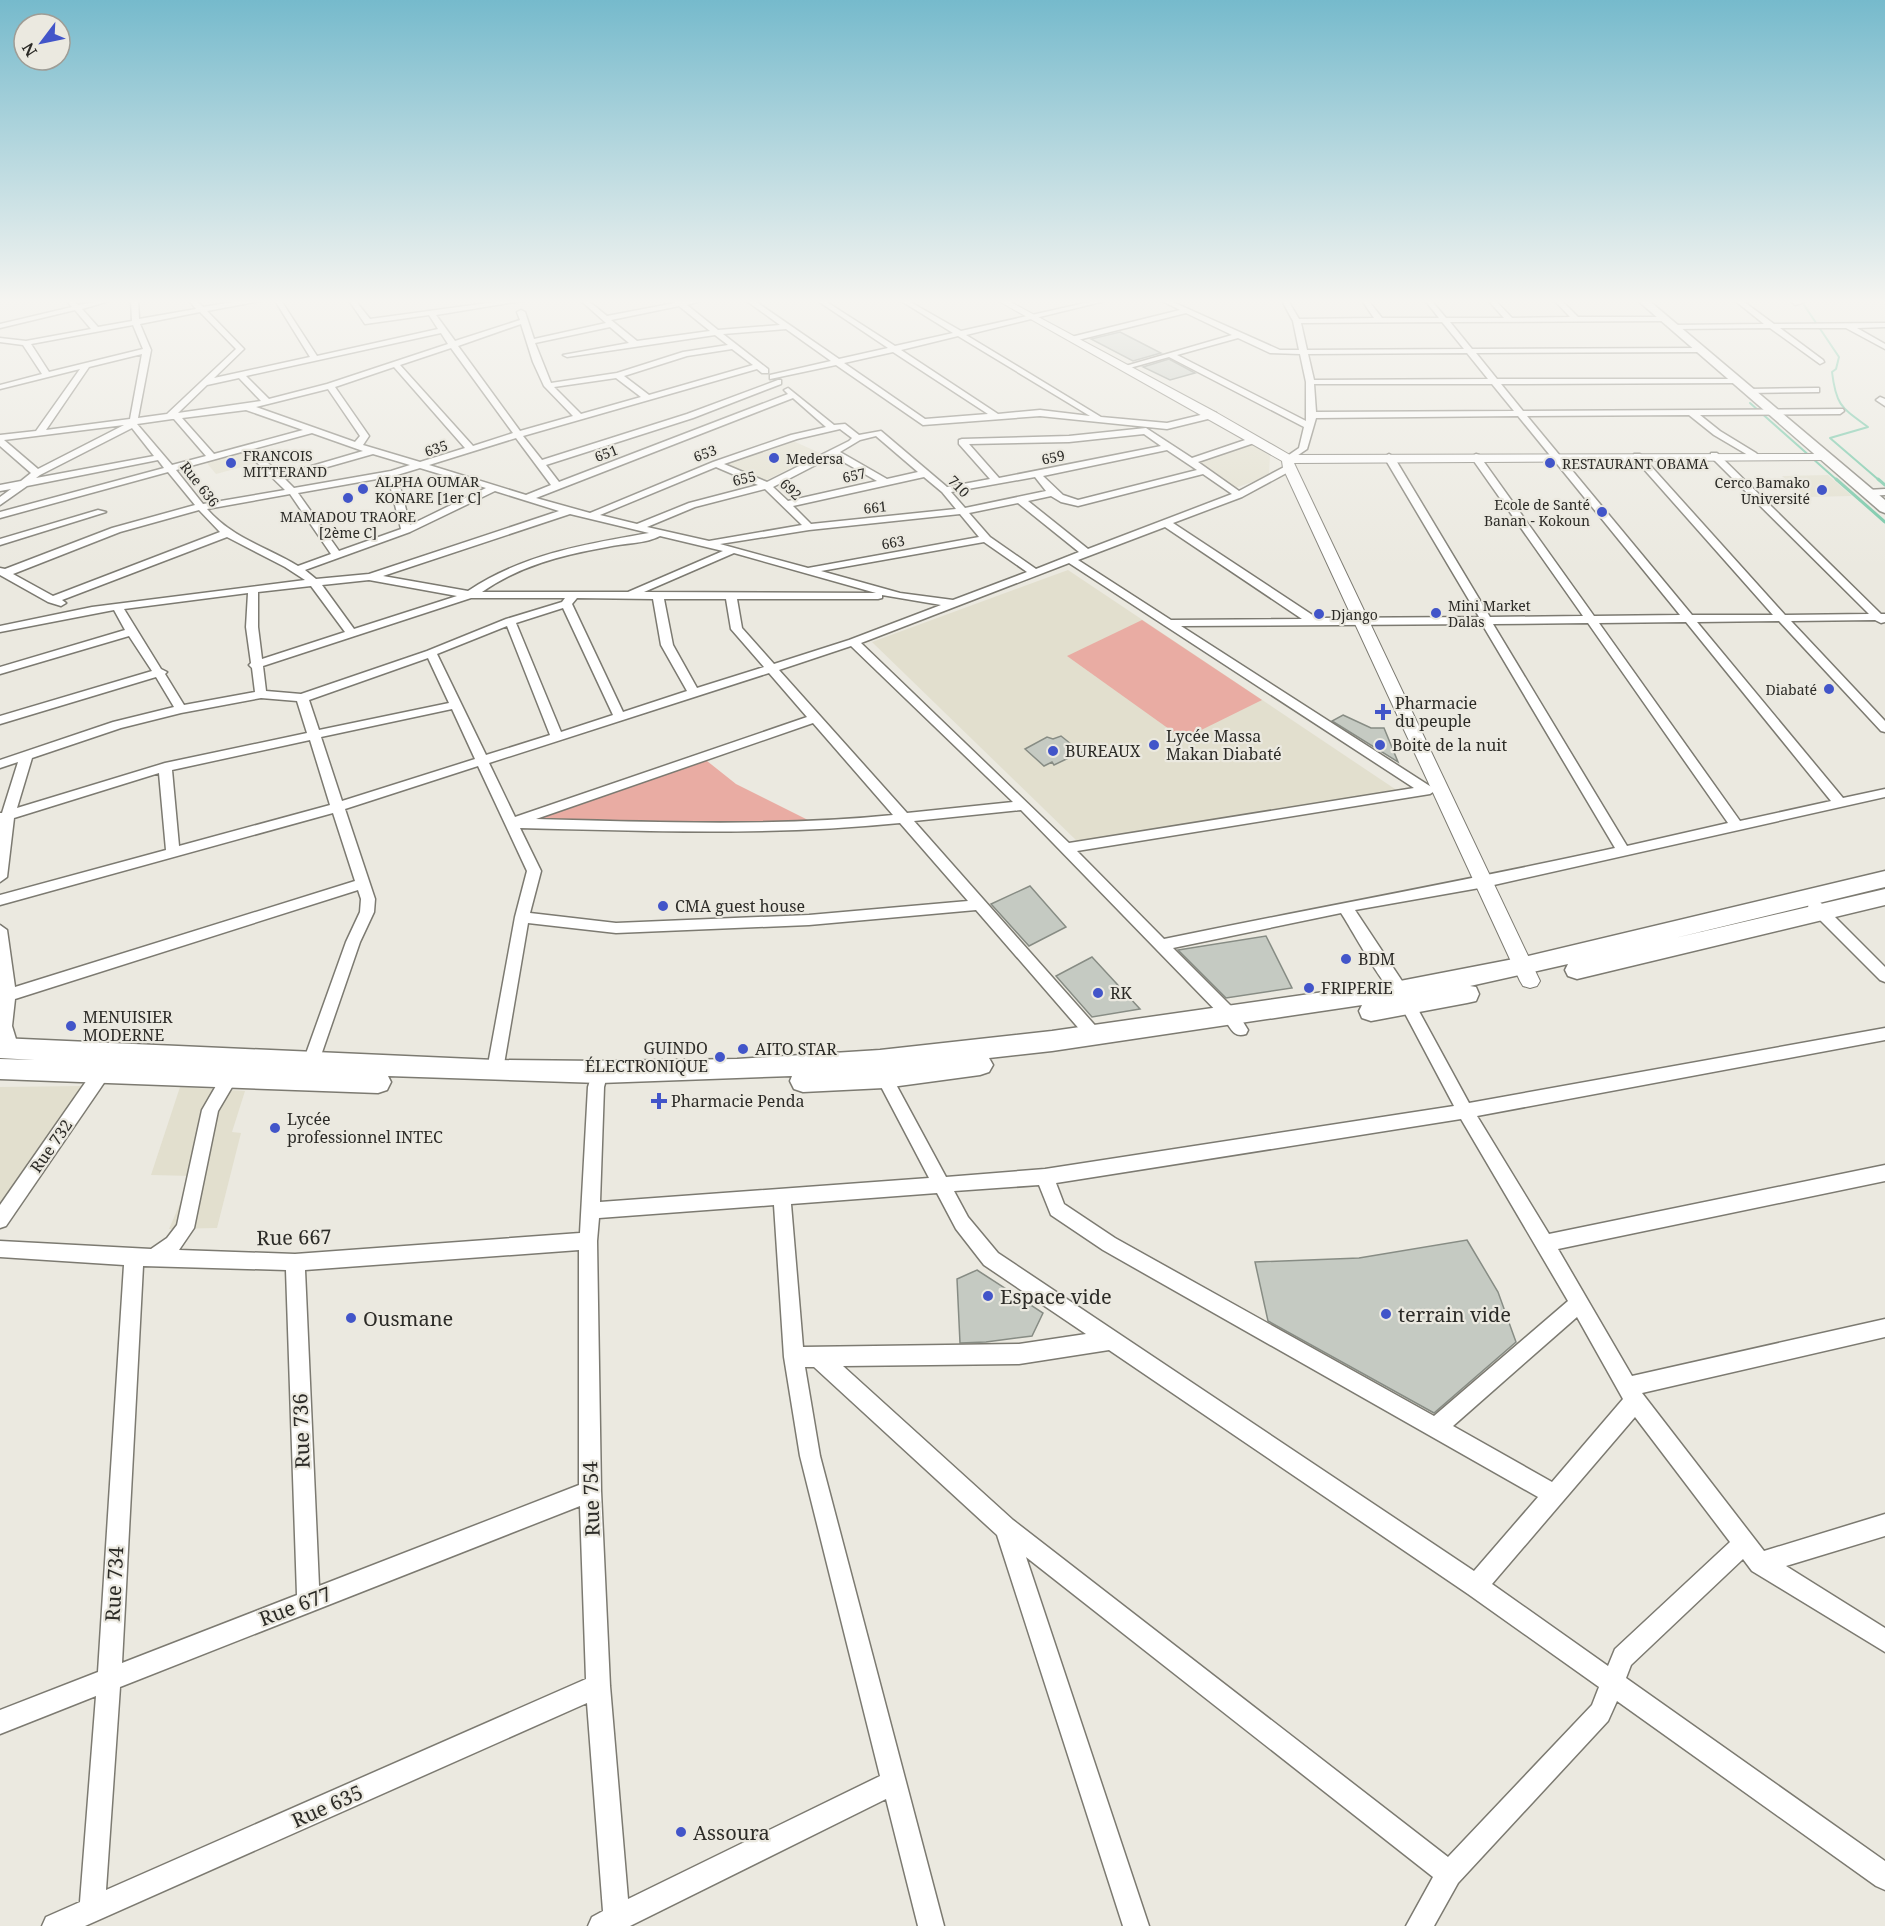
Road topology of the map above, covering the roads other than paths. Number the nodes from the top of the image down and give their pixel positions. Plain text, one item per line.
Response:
1 (70, 389) edge
2 (140, 389) edge
3 (199, 389) edge
4 (254, 389) edge
5 (318, 389) edge
6 (332, 389) edge
7 (417, 389) edge
8 (484, 389) edge
9 (551, 389) edge
10 (636, 389) edge
11 (683, 389) edge
12 (758, 389) edge
13 (786, 389) edge
14 (876, 389) edge
15 (955, 389) edge
16 (1052, 389) edge
17 (1166, 389) edge
18 (1237, 389) edge
19 (1310, 389) edge
20 (1500, 389) edge
21 (1746, 389) edge
22 (1816, 390) dead end
23 (1748, 391) junction
24 (794, 395) junction
25 (649, 399) junction
26 (266, 401) junction
27 (247, 407) junction
28 (1772, 411) junction
29 (1840, 411) dead end
30 (1691, 412) junction
31 (1520, 413) junction
32 (1213, 415) junction
33 (1312, 415) junction
34 (996, 416) junction
35 (172, 417) junction
36 (580, 418) junction
37 (1102, 419) junction
38 (134, 423) junction
39 (1309, 426) junction
40 (831, 427) junction
41 (1147, 427) junction
42 (313, 430) junction
43 (39, 433) junction
44 (520, 434) junction
45 (0, 439) edge
46 (854, 440) junction
47 (1254, 440) junction
48 (357, 446) junction
49 (1167, 447) junction
50 (248, 449) junction
51 (375, 450) junction
52 (472, 450) junction
53 (833, 452) junction
54 (1714, 455) junction
55 (1753, 455) junction
56 (1555, 456) junction
57 (1637, 456) junction
58 (1824, 456) junction
59 (161, 457) junction
60 (1389, 457) junction
61 (1476, 457) junction
62 (213, 458) junction
63 (1190, 462) junction
64 (540, 464) junction
65 (716, 464) junction
66 (1288, 464) junction
67 (426, 466) junction
68 (171, 469) junction
69 (1204, 471) junction
70 (37, 473) junction
71 (927, 473) junction
72 (392, 474) junction
73 (1037, 474) junction
74 (280, 478) junction
75 (996, 480) junction
76 (885, 482) junction
77 (22, 484) junction
78 (557, 486) junction
79 (767, 486) junction
80 (496, 487) junction
81 (0, 488) edge
82 (945, 490) junction
83 (292, 491) junction
84 (1885, 492) edge
85 (1051, 493) junction
86 (1868, 493) junction
87 (85, 494) junction
88 (1239, 495) junction
89 (529, 497) junction
90 (1021, 500) junction
91 (0, 502) edge
92 (788, 504) junction
93 (200, 507) junction
94 (1885, 508) edge
95 (569, 511) junction
96 (964, 511) junction
97 (101, 512) junction
98 (0, 515) edge
99 (593, 515) junction
100 (1166, 523) junction
101 (638, 527) junction
102 (809, 527) junction
103 (116, 530) junction
104 (406, 530) junction
105 (226, 533) junction
106 (665, 534) junction
107 (986, 539) junction
108 (0, 542) edge
109 (701, 544) junction
110 (733, 550) junction
111 (1086, 553) junction
112 (337, 555) junction
113 (1070, 559) junction
114 (297, 570) junction
115 (806, 571) junction
116 (3, 572) edge
117 (1035, 573) junction
118 (369, 577) junction
119 (313, 582) junction
120 (253, 589) junction
121 (470, 595) junction
122 (628, 595) junction
123 (658, 596) junction
124 (731, 596) junction
125 (898, 596) junction
126 (51, 600) junction
127 (570, 600) junction
128 (953, 604) junction
129 (117, 607) junction
130 (92, 610) junction
131 (1688, 618) junction
132 (1782, 618) junction
133 (1590, 619) junction
134 (1361, 620) junction
135 (1485, 620) junction
136 (1883, 620) edge
137 (510, 621) junction
138 (1313, 621) junction
139 (1168, 622) junction
140 (0, 629) edge
141 (131, 632) junction
142 (351, 632) junction
143 (853, 642) junction
144 (431, 653) junction
145 (255, 665) junction
146 (772, 668) junction
147 (0, 671) edge
148 (161, 672) junction
149 (694, 693) junction
150 (261, 694) junction
151 (302, 698) junction
152 (455, 705) junction
153 (181, 709) junction
154 (620, 717) junction
155 (815, 718) junction
156 (0, 720) edge
157 (1885, 728) edge
158 (315, 737) junction
159 (557, 738) junction
160 (26, 756) junction
161 (482, 761) junction
162 (0, 764) edge
163 (165, 767) junction
164 (1433, 790) junction
165 (1885, 793) edge
166 (1840, 803) junction
167 (1024, 805) junction
168 (338, 807) junction
169 (4, 817) edge
170 (903, 818) junction
171 (511, 823) junction
172 (1737, 826) junction
173 (1065, 848) junction
174 (1623, 851) junction
175 (173, 853) junction
176 (0, 877) edge
177 (1885, 879) edge
178 (1485, 882) junction
179 (363, 883) junction
180 (1804, 897) junction
181 (1885, 897) edge
182 (0, 900) edge
183 (980, 905) junction
184 (1345, 907) junction
185 (1822, 912) junction
186 (522, 917) junction
187 (0, 930) edge
188 (1161, 945) junction
189 (1527, 973) junction
190 (1885, 976) edge
191 (8, 994) junction
192 (1405, 998) junction
193 (1235, 1023) junction
194 (1885, 1034) edge
195 (1094, 1035) junction
196 (4, 1055) edge
197 (311, 1062) junction
198 (882, 1069) junction
199 (495, 1070) junction
200 (102, 1072) junction
201 (230, 1077) junction
202 (598, 1079) junction
203 (1465, 1111) junction
204 (1885, 1173) edge
205 (1045, 1177) junction
206 (944, 1185) junction
207 (782, 1197) junction
208 (591, 1211) junction
209 (0, 1220) edge
210 (588, 1241) junction
211 (1545, 1243) junction
212 (0, 1249) edge
213 (145, 1257) junction
214 (295, 1262) junction
215 (1579, 1303) junction
216 (1885, 1328) edge
217 (1111, 1340) junction
218 (818, 1357) junction
219 (794, 1358) junction
220 (1631, 1394) junction
221 (1436, 1428) junction
222 (590, 1491) junction
223 (1555, 1495) junction
224 (1885, 1525) edge
225 (1006, 1528) junction
226 (1745, 1543) junction
227 (1760, 1563) junction
228 (1476, 1586) junction
229 (308, 1601) junction
230 (1885, 1641) edge
231 (109, 1679) junction
232 (1613, 1683) junction
233 (598, 1686) junction
234 (0, 1722) edge
235 (894, 1782) junction
236 (1449, 1874) junction
237 (1885, 1877) edge
238 (92, 1910) junction
239 (611, 1924) edge
240 (55, 1926) edge
241 (931, 1926) edge
242 (1136, 1926) edge
243 (1419, 1926) edge

1 - 43 street
2 - 38 street
3 - 35 street
4 - 26 street
5 - 26 street
6 - 48 street
7 - 52 street
8 - 44 street
9 - 36 street
10 - 25 street
11 - 25 street, 635
12 - 64 street
13 - 24 street
14 - 34 street
15 - 34 street
16 - 37 street
17 - 32 street
18 - 39 street
19 - 33 street
20 - 31 street
21 - 23 main road
22 - 23 street
23 - 28 main road
24 - 40 street
24 - 78 street, 651
25 - 36 street, 635
26 - 27 street
27 - 35 street
27 - 42 street
28 - 29 street
28 - 30 street
28 - 58 main road
30 - 31 street
30 - 55 street
31 - 33 street
31 - 56 street
32 - 41 street
32 - 47 street
33 - 39 street
34 - 37 street
35 - 38 street
35 - 62 street
36 - 44 street, 635
37 - 41 street
38 - 43 street
38 - 59 street, Rue 636
38 - 70 street
39 - 66 street
40 - 46 street
40 - 65 street, 653
41 - 49 street
41 - 75 street
42 - 48 street
42 - 50 street
43 - 45 street
44 - 52 street, 635
44 - 64 street
45 - 70 street
46 - 53 street, 655
46 - 71 street, 710
47 - 63 street
47 - 66 street
48 - 51 street
49 - 63 street
49 - 73 street, 659
50 - 62 street
50 - 74 street
51 - 67 street
51 - 74 street
52 - 67 street, 635
53 - 76 street
53 - 79 street, 655
54 - 55 street
54 - 57 street
54 - 136 street
55 - 58 street
56 - 57 street
56 - 61 street
56 - 131 street
57 - 132 street
58 - 86 main road
59 - 68 street, Rue 636
59 - 77 street
60 - 61 street
60 - 66 street
60 - 135 street
61 - 133 street
62 - 68 street
63 - 69 street
64 - 78 street
65 - 79 street, 692
65 - 99 street, 653
66 - 88 street
66 - 134 street
67 - 72 street, 635
67 - 80 street
68 - 87 street
68 - 93 street, Rue 636
69 - 85 street
69 - 88 street
70 - 77 street
71 - 76 street, 657
71 - 82 street, 710
72 - 83 street, 635
72 - 104 street
73 - 75 street, 659
73 - 85 street
74 - 83 street
75 - 82 street, 659
76 - 92 street, 657
77 - 81 street
77 - 91 street
78 - 89 street, 651
79 - 92 street, 692
79 - 101 street, 655
80 - 89 street
80 - 104 street
82 - 96 street, 710
83 - 93 street, 635
83 - 112 street
84 - 86 street
85 - 90 street, 661
86 - 94 main road
87 - 97 street
87 - 98 street
88 - 100 street
89 - 95 street
90 - 96 street, 661
90 - 111 street
92 - 102 street, 692
93 - 103 street, 635
93 - 105 street, Rue 636
95 - 99 street
95 - 118 street
96 - 102 street, 661
96 - 107 street, 710
97 - 103 street
97 - 108 street
99 - 101 street
100 - 111 street
100 - 138 street
101 - 106 street
102 - 109 street, 661
103 - 116 street, 635
104 - 112 street
105 - 114 street, Rue 636
105 - 126 street
106 - 109 street
106 - 121 street
107 - 115 street, 663
107 - 117 street, 710
109 - 110 street
110 - 115 street
110 - 122 street
111 - 113 street
112 - 114 street
113 - 117 street
113 - 139 street
114 - 119 street, Rue 636
115 - 125 street
116 - 126 street
117 - 128 street
118 - 119 street
118 - 121 street
119 - 120 street
119 - 142 street, Rue 636
120 - 129 street
120 - 145 street
121 - 127 street
121 - 142 street
122 - 123 street
122 - 127 street
123 - 124 street
123 - 149 street
124 - 125 street
124 - 146 street
125 - 128 street
126 - 130 street
127 - 137 street
127 - 154 street
128 - 143 street
129 - 130 street
129 - 141 street
130 - 140 street
131 - 132 street
131 - 133 street
131 - 166 street
132 - 136 street
132 - 157 street
133 - 135 street
133 - 172 street
134 - 135 street
134 - 138 street
134 - 164 street
135 - 174 street
137 - 144 street
137 - 159 street
138 - 139 street
139 - 164 street
141 - 147 street
141 - 148 street
142 - 145 street
143 - 146 street
143 - 167 street
144 - 151 street
144 - 152 street
145 - 150 street
146 - 149 street
146 - 155 street
148 - 153 street
148 - 156 street
149 - 154 street
150 - 151 street
150 - 153 street
151 - 158 street
152 - 158 street
152 - 161 street
153 - 160 street
154 - 159 street
155 - 170 street
155 - 171 street
158 - 163 street
158 - 168 street
159 - 161 street
160 - 162 street
160 - 169 street
161 - 168 street
161 - 171 street
163 - 169 street
163 - 175 street
164 - 173 street
164 - 178 street
165 - 166 street
166 - 172 street
167 - 170 street
167 - 173 street
168 - 175 street
168 - 179 street
169 - 176 street
170 - 171 street
170 - 183 street
171 - 186 street
172 - 174 street
173 - 188 street
174 - 178 street
175 - 182 street
177 - 180 main road
178 - 184 street
178 - 189 street
179 - 191 street
179 - 197 street
180 - 185 street
180 - 189 main road
181 - 185 main road
183 - 186 street
183 - 195 street
184 - 188 street
184 - 192 street
185 - 189 main road
185 - 190 street
186 - 199 street
187 - 191 street
188 - 193 street
189 - 192 main road
191 - 196 street
192 - 193 main road
192 - 203 street
193 - 195 main road
193 - 198 main road
194 - 203 street
195 - 198 main road
196 - 197 main road
196 - 200 main road
197 - 199 main road
198 - 202 main road
198 - 206 street
199 - 202 main road
200 - 201 main road
200 - 209 street, Rue 732
201 - 202 main road
201 - 213 street
202 - 208 street, Rue 754
203 - 205 street
203 - 211 street
204 - 211 street
205 - 206 street
205 - 221 street
206 - 207 street
206 - 217 street
207 - 208 street
207 - 219 street
208 - 210 street, Rue 754
210 - 214 street, Rue 667
210 - 222 street, Rue 754
211 - 215 street
212 - 213 street, Rue 667
213 - 214 street, Rue 667
213 - 231 street, Rue 734
214 - 229 street, Rue 736
215 - 220 street
215 - 221 street
216 - 220 street
217 - 218 street
217 - 228 street
218 - 219 street
218 - 225 street
219 - 235 street
220 - 223 street
220 - 226 street
221 - 223 street
222 - 229 street, Rue 677
222 - 233 street, Rue 754
223 - 228 street
224 - 227 street
225 - 236 street
225 - 242 street
226 - 227 street
226 - 232 street
227 - 230 street
228 - 232 street
229 - 231 street, Rue 677
231 - 234 street, Rue 677
231 - 238 street, Rue 734
232 - 236 street
232 - 237 street
233 - 238 street, Rue 635
233 - 239 street, Rue 754
235 - 239 street
235 - 241 street
236 - 243 street
238 - 240 street, Rue 635

